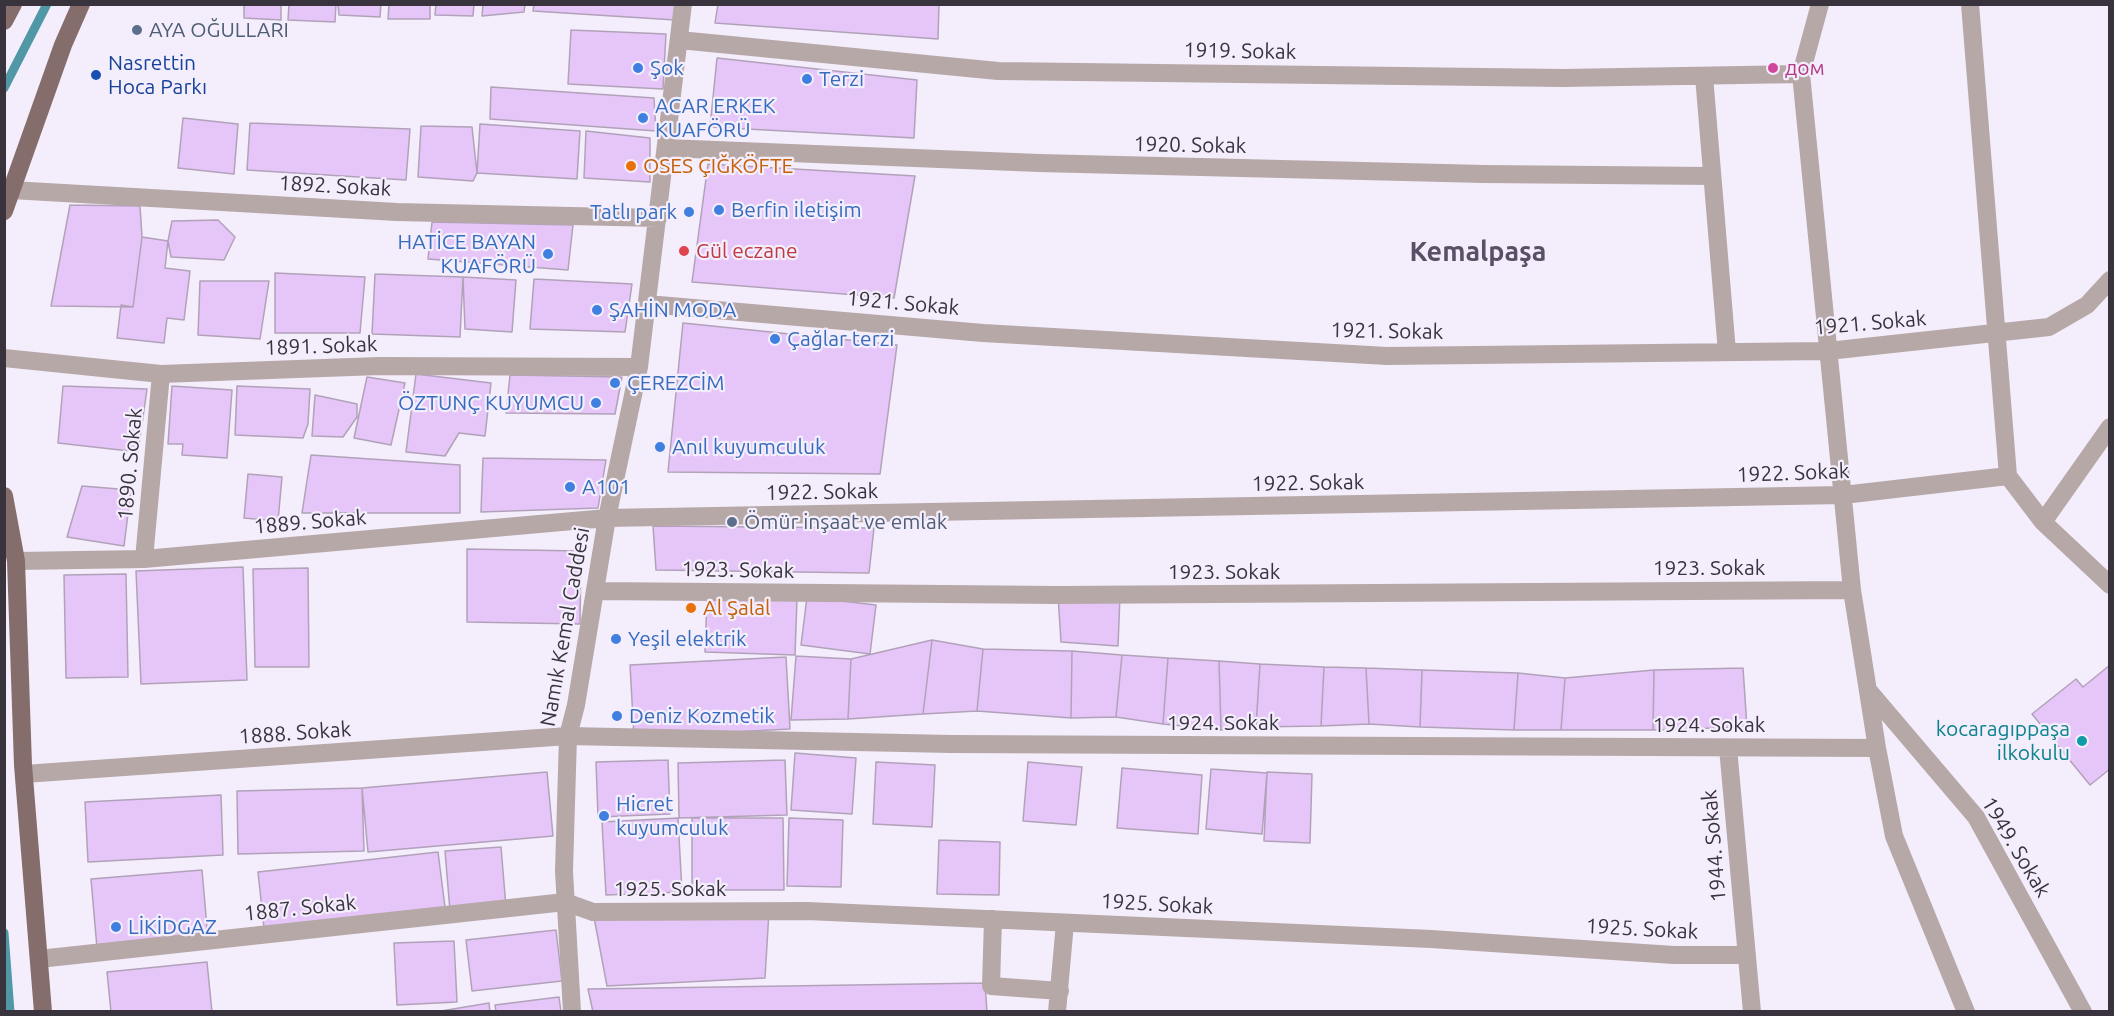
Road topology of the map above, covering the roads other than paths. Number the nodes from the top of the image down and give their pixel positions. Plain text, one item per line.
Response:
1 (13, 4) edge
2 (81, 4) edge
3 (683, 4) edge
4 (1820, 4) edge
5 (1970, 4) edge
6 (4, 21) edge
7 (679, 40) junction
8 (1801, 74) junction
9 (1704, 76) junction
10 (666, 148) junction
11 (1712, 176) junction
12 (11, 190) junction
13 (4, 211) edge
14 (658, 218) junction
15 (2109, 280) edge
16 (647, 304) junction
17 (1996, 333) junction
18 (1828, 351) junction
19 (1727, 352) junction
20 (4, 358) edge
21 (639, 367) junction
22 (161, 374) junction
23 (2109, 427) edge
24 (2008, 476) junction
25 (1843, 495) junction
26 (4, 496) edge
27 (9, 517) junction
28 (608, 518) junction
29 (2043, 522) junction
30 (4, 541) edge
31 (144, 559) junction
32 (16, 561) junction
33 (2109, 585) edge
34 (1852, 590) junction
35 (595, 591) junction
36 (1868, 690) junction
37 (568, 736) junction
38 (1728, 748) junction
39 (1877, 748) junction
40 (24, 774) junction
41 (565, 903) junction
42 (993, 919) junction
43 (1065, 922) junction
44 (1747, 955) junction
45 (39, 959) junction
46 (1060, 991) junction
47 (43, 1011) edge
48 (572, 1011) edge
49 (1057, 1011) edge
50 (1752, 1011) edge
51 (1966, 1011) edge
52 (2083, 1011) edge

1 - 6 main road
2 - 12 main road
3 - 7 street, Namık Kemal Caddesi
4 - 8 street
5 - 17 street
7 - 9 street, 1919. Sokak
7 - 10 street, Namık Kemal Caddesi
8 - 9 street, 1919. Sokak
8 - 18 street
9 - 11 street
10 - 11 street, 1920. Sokak
10 - 14 street, Namık Kemal Caddesi
11 - 19 street
12 - 13 main road
12 - 14 street, 1892. Sokak
14 - 16 street, Namık Kemal Caddesi
15 - 17 street, 1921. Sokak
16 - 19 street, 1921. Sokak
16 - 21 street, Namık Kemal Caddesi
17 - 18 street, 1921. Sokak
17 - 24 street
18 - 19 street, 1921. Sokak
18 - 25 street
20 - 22 street, 1891. Sokak
21 - 22 street, 1891. Sokak
21 - 28 street, Namık Kemal Caddesi
22 - 31 street, 1890. Sokak
23 - 29 street
24 - 25 street, 1922. Sokak
24 - 29 street
25 - 28 street, 1922. Sokak
25 - 34 street
26 - 27 main road
27 - 30 main road
27 - 32 main road
28 - 31 street, 1889. Sokak
28 - 35 street, Namık Kemal Caddesi
29 - 33 street
31 - 32 street, 1889. Sokak
32 - 40 main road
34 - 35 street, 1923. Sokak
34 - 36 street
35 - 37 street, Namık Kemal Caddesi
36 - 39 street
36 - 52 street, 1949. Sokak
37 - 38 street, 1924. Sokak
37 - 40 street, 1888. Sokak
37 - 41 street, Namık Kemal Caddesi
38 - 39 street, 1924. Sokak
38 - 44 street, 1944. Sokak
39 - 51 street
40 - 45 main road
41 - 42 street, 1925. Sokak
41 - 45 street, 1887. Sokak
41 - 48 street, Namık Kemal Caddesi
42 - 43 street, 1925. Sokak
42 - 46 street
43 - 44 street, 1925. Sokak
43 - 46 street
44 - 50 street, 1944. Sokak
45 - 47 main road
46 - 49 street

